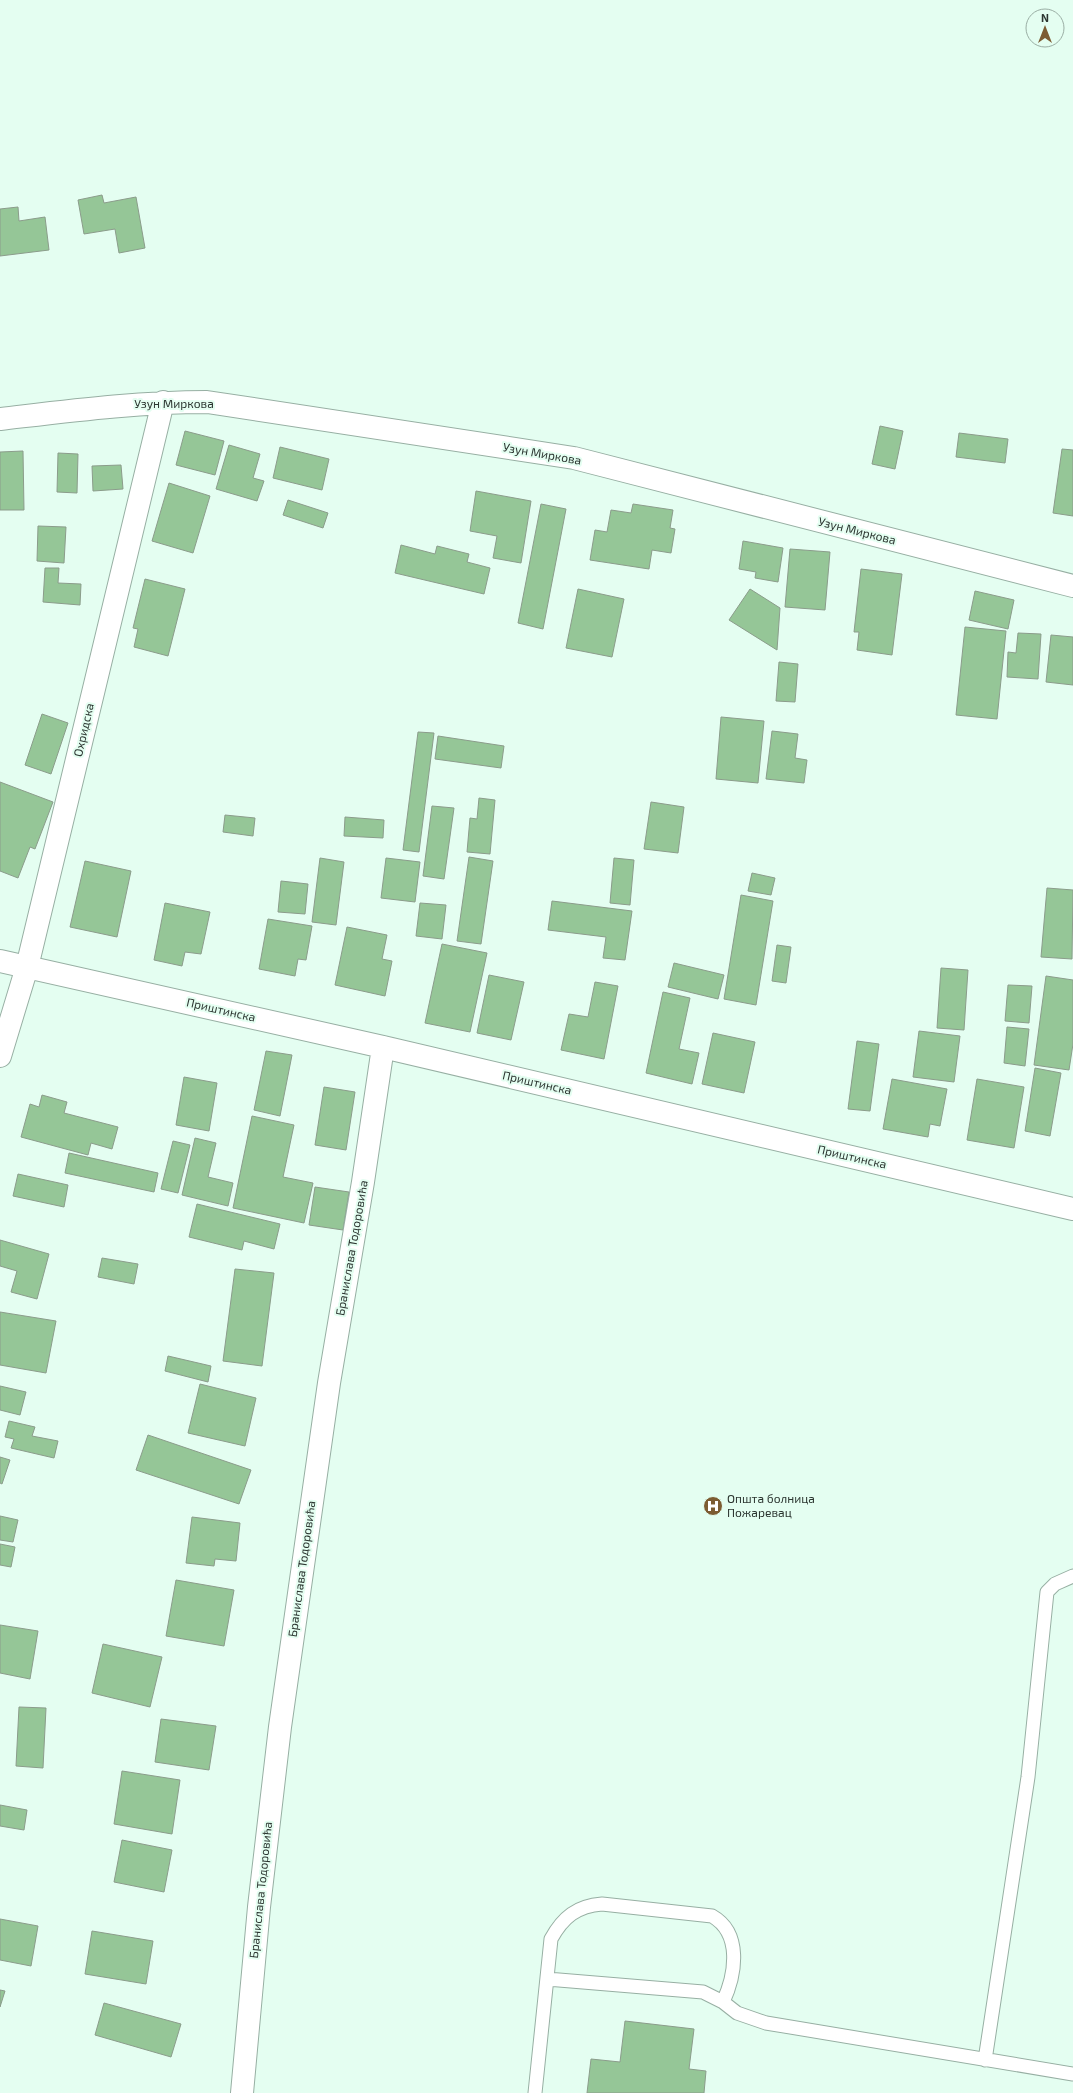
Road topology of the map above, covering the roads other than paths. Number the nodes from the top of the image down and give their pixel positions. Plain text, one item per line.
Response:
1 (163, 402) junction
2 (0, 419) edge
3 (1073, 586) edge
4 (0, 961) edge
5 (27, 967) junction
6 (383, 1047) junction
7 (0, 1056) edge
8 (1073, 1208) edge
9 (1073, 1576) edge
10 (547, 1979) junction
11 (723, 2002) junction
12 (985, 2060) junction
13 (1073, 2074) edge
14 (242, 2093) edge
15 (535, 2093) edge

1 - 2 street, Узун Миркова
1 - 3 street, Узун Миркова
1 - 5 street, Охридска
4 - 5 street, Приштинска
5 - 6 street, Приштинска
5 - 7 street, Охридска
6 - 8 street, Приштинска
6 - 14 street, Бранислава Тодоровића
9 - 12 lane
10 - 11 lane
10 - 11 lane
10 - 15 lane
11 - 12 lane
12 - 13 lane

